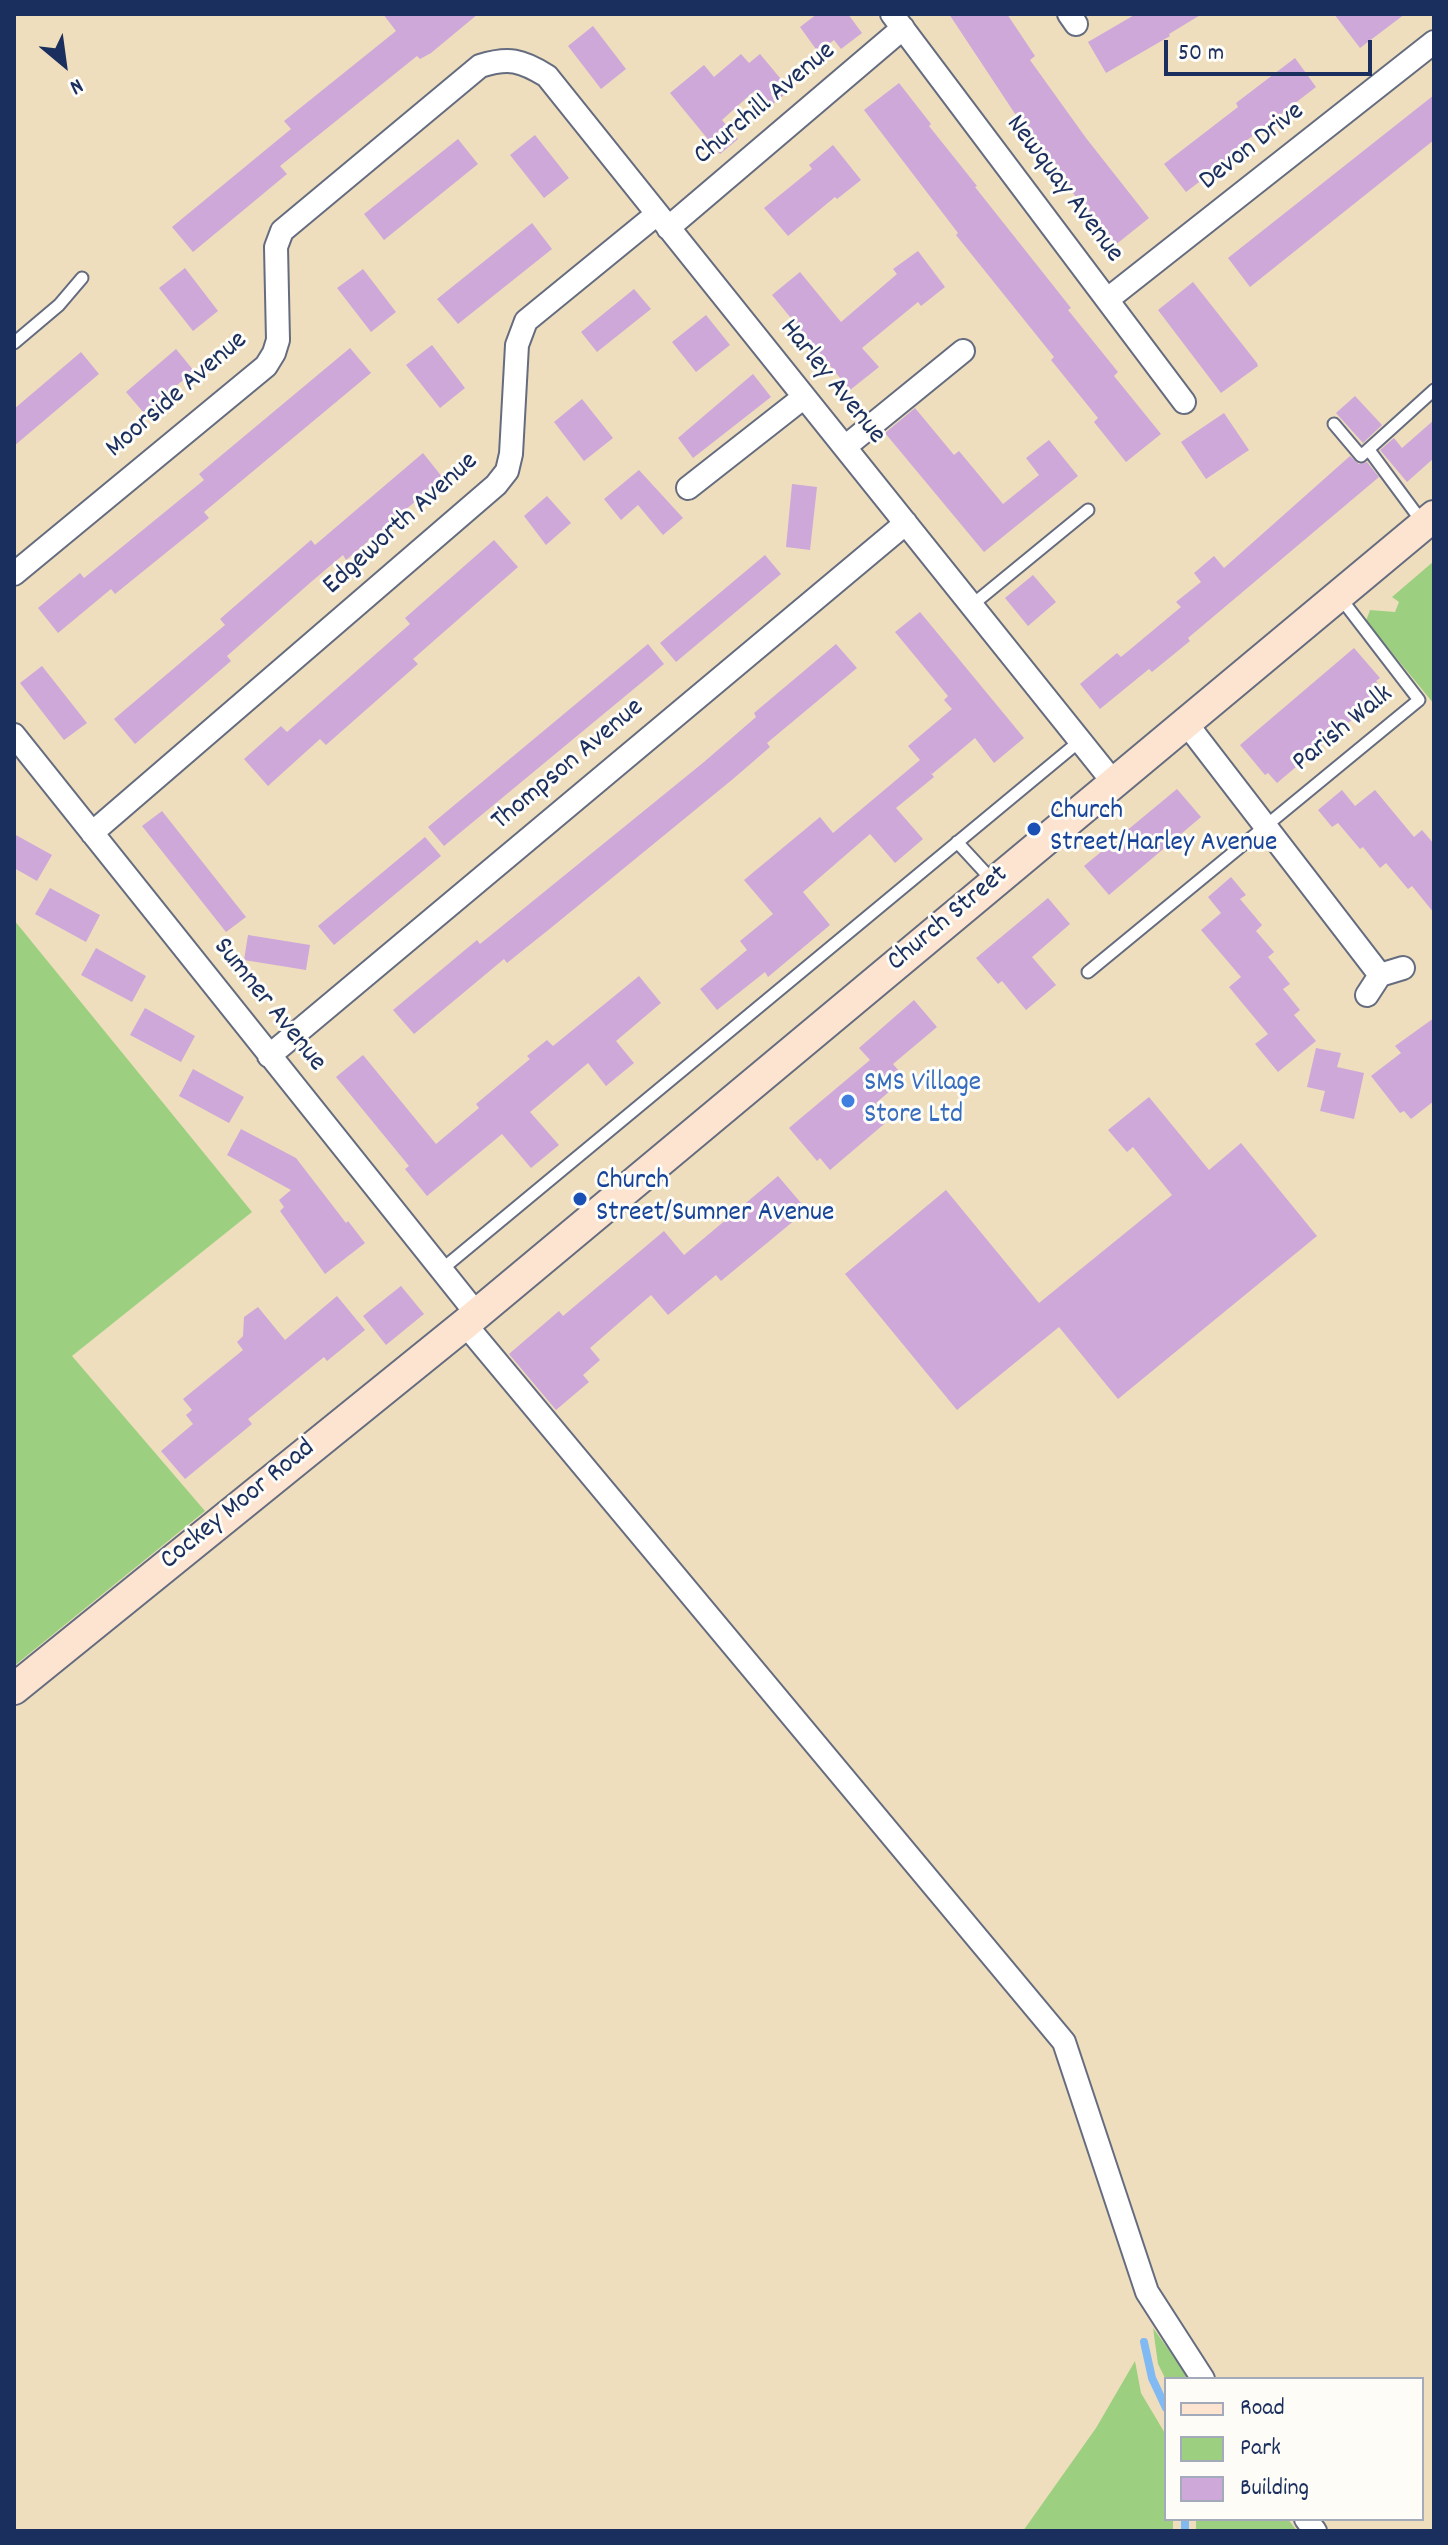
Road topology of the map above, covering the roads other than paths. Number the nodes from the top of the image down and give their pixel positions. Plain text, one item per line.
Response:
1 (898, 21) edge
2 (1434, 42) edge
3 (480, 66) joint
4 (662, 221) junction
5 (82, 278) dead end
6 (1108, 299) junction
7 (14, 343) edge
8 (963, 351) dead end
9 (1434, 390) edge
10 (804, 397) junction
11 (1184, 402) dead end
12 (1334, 424) dead end
13 (845, 447) junction
14 (1369, 450) junction
15 (688, 488) dead end
16 (1088, 510) dead end
17 (1429, 520) edge
18 (906, 523) junction
19 (14, 574) edge
20 (1339, 596) junction
21 (972, 605) junction
22 (1186, 723) junction
23 (14, 735) edge
24 (1081, 740) junction
25 (1114, 783) junction
26 (1265, 826) junction
27 (92, 833) junction
28 (957, 842) junction
29 (994, 883) junction
30 (1403, 968) dead end
31 (1088, 972) dead end
32 (1380, 975) junction
33 (1367, 995) dead end
34 (269, 1056) junction
35 (441, 1270) junction
36 (471, 1318) junction
37 (14, 1689) edge
38 (1202, 2377) edge

1 - 4 street, Churchill Avenue
1 - 6 street, Newquay Avenue
2 - 6 street, Devon Drive
3 - 4 street, Harley Avenue
3 - 19 street, Moorside Avenue
4 - 10 street, Harley Avenue
4 - 27 street, Edgeworth Avenue
5 - 7 lane
6 - 11 street, Newquay Avenue
8 - 13 street
9 - 14 lane
10 - 13 street, Harley Avenue
10 - 15 street
12 - 14 lane
13 - 18 street, Harley Avenue
14 - 17 lane
16 - 21 lane
17 - 20 main road, Church Street
18 - 21 street, Harley Avenue
18 - 34 street, Thompson Avenue
20 - 22 main road, Church Street
20 - 26 lane, Parish Walk
21 - 24 street, Harley Avenue
22 - 25 main road, Church Street
22 - 26 street
23 - 27 street, Sumner Avenue
24 - 25 street, Harley Avenue
24 - 28 lane
25 - 29 main road, Church Street
26 - 31 lane, Parish Walk
26 - 32 street
27 - 34 street, Sumner Avenue
28 - 29 lane
28 - 35 lane
29 - 36 main road, Church Street
30 - 32 street
32 - 33 street
34 - 35 street, Sumner Avenue
35 - 36 street, Sumner Avenue
36 - 37 main road, Cockey Moor Road
36 - 38 street, Sumner Avenue

